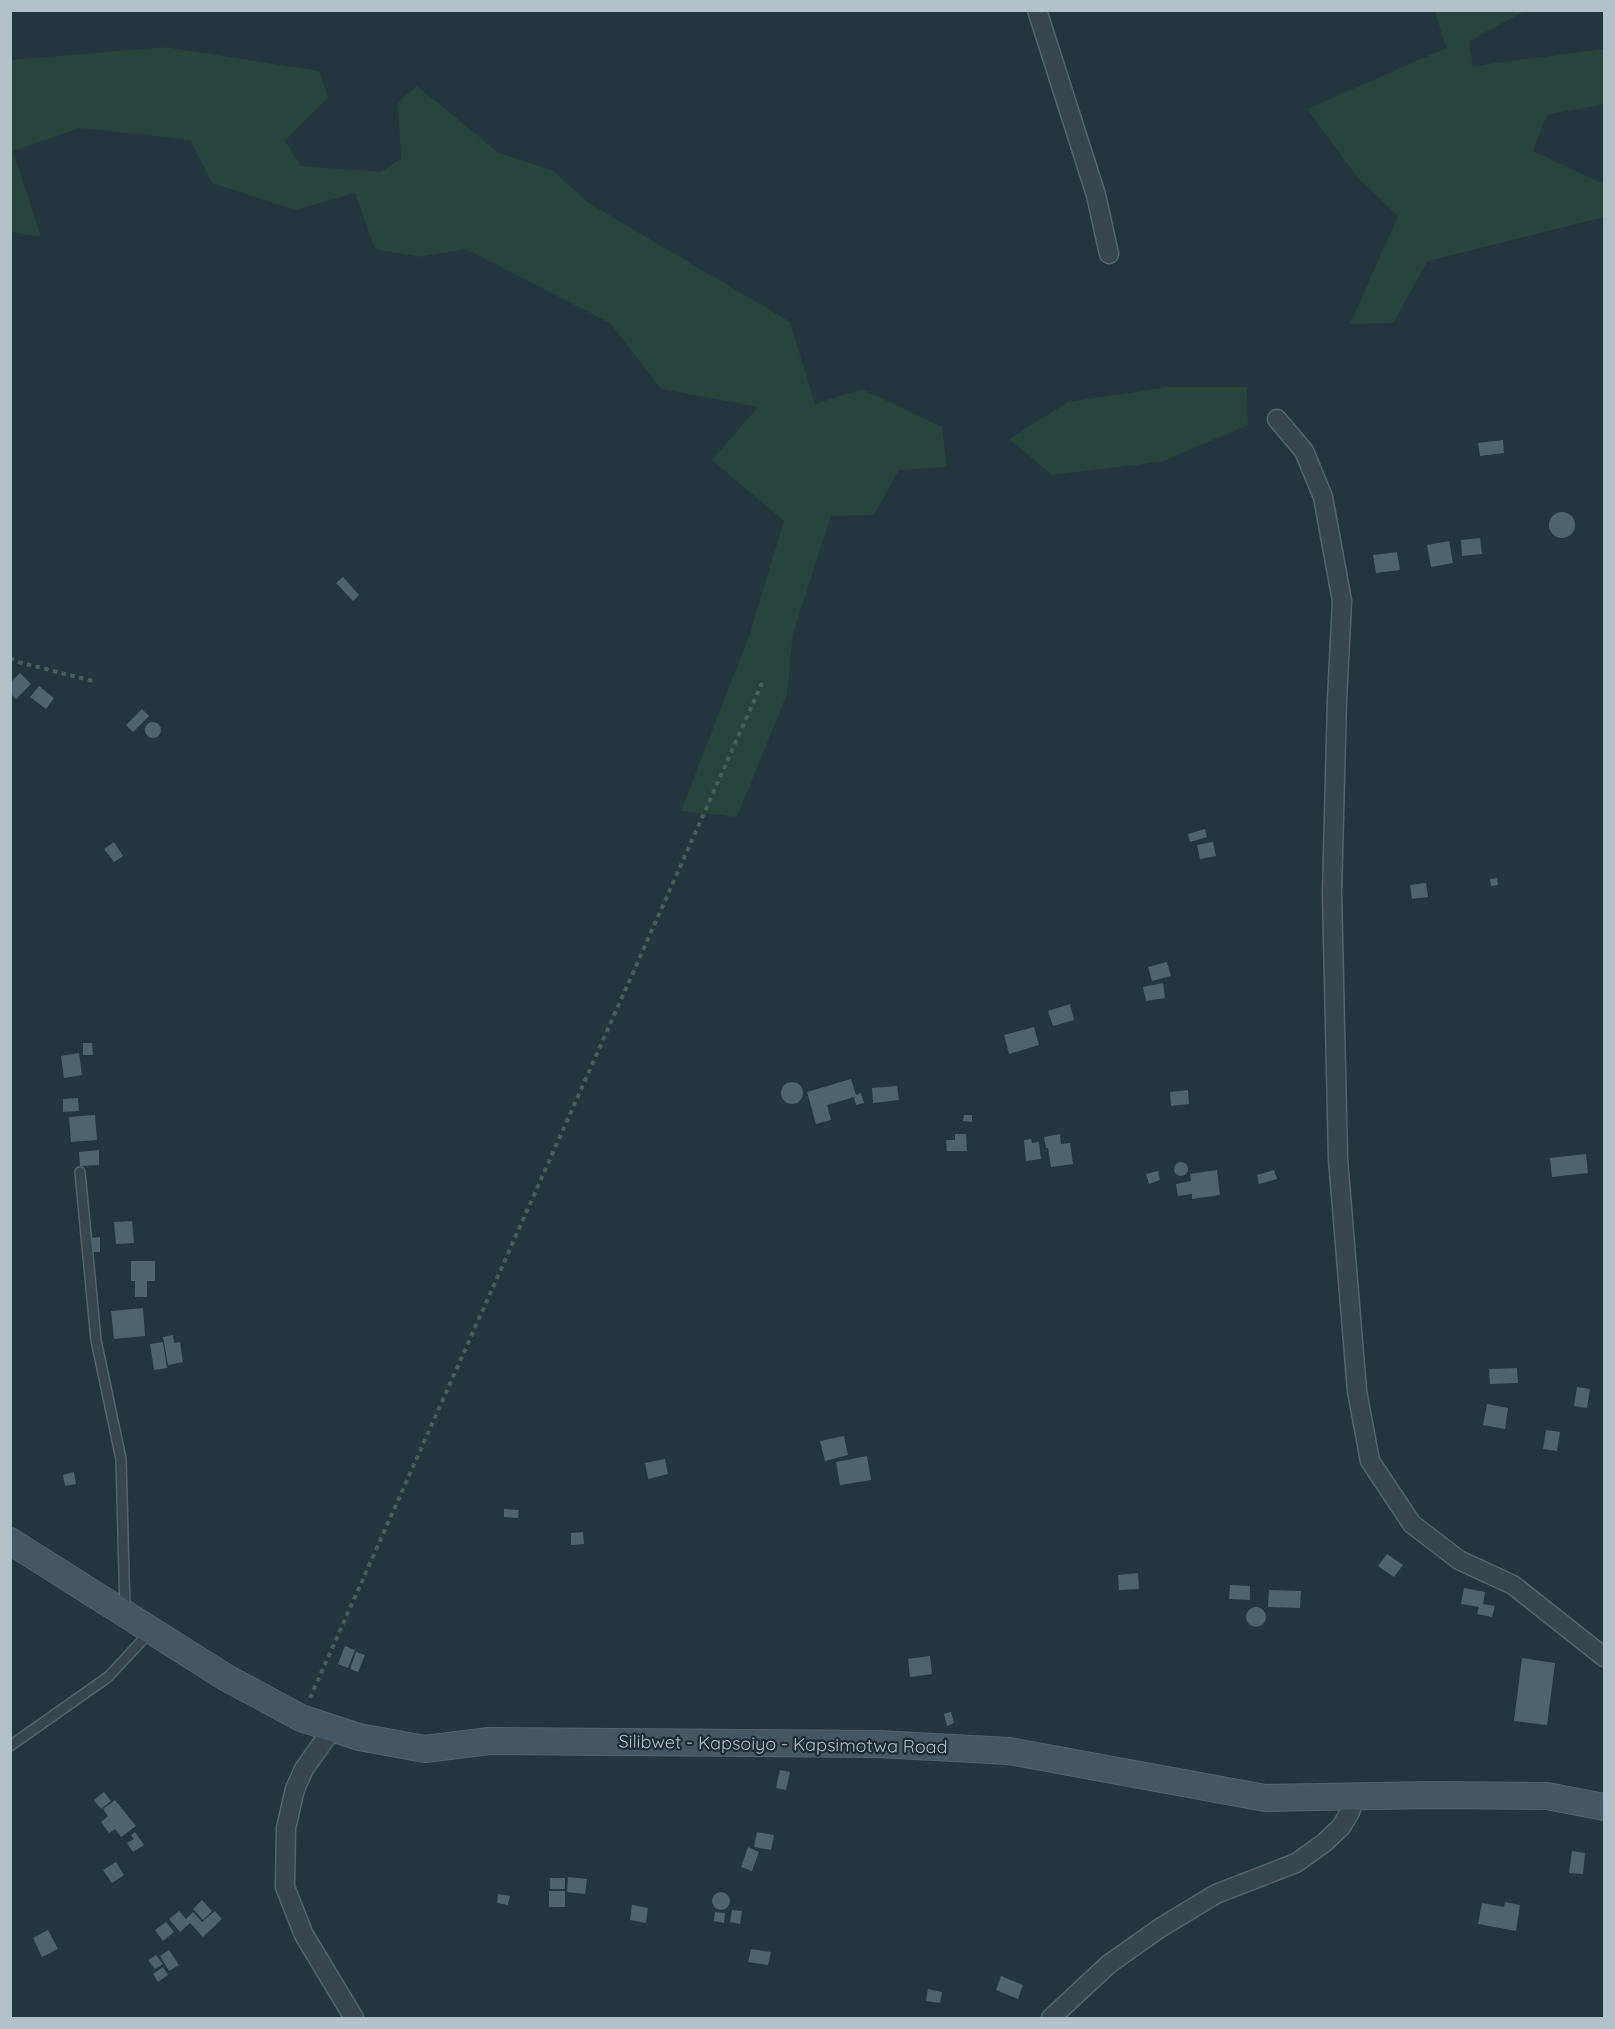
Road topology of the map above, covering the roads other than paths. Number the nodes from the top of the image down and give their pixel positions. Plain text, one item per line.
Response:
1 (1037, 10) edge
2 (1109, 254) dead end
3 (1276, 419) dead end
4 (80, 1172) dead end
5 (10, 1541) edge
6 (125, 1613) junction
7 (152, 1630) junction
8 (1605, 1657) edge
9 (333, 1728) junction
10 (10, 1746) edge
11 (1355, 1798) junction
12 (1605, 1806) edge
13 (354, 2019) edge
14 (1051, 2019) edge

1 - 2 street
3 - 8 street
4 - 6 lane
5 - 6 street, Silibwet - Kapsoiyo - Kapsimotwa Road
6 - 7 street, Silibwet - Kapsoiyo - Kapsimotwa Road
7 - 9 street, Silibwet - Kapsoiyo - Kapsimotwa Road
7 - 10 lane
9 - 11 street, Silibwet - Kapsoiyo - Kapsimotwa Road
9 - 13 street
11 - 12 street, Silibwet - Kapsoiyo - Kapsimotwa Road
11 - 14 street

